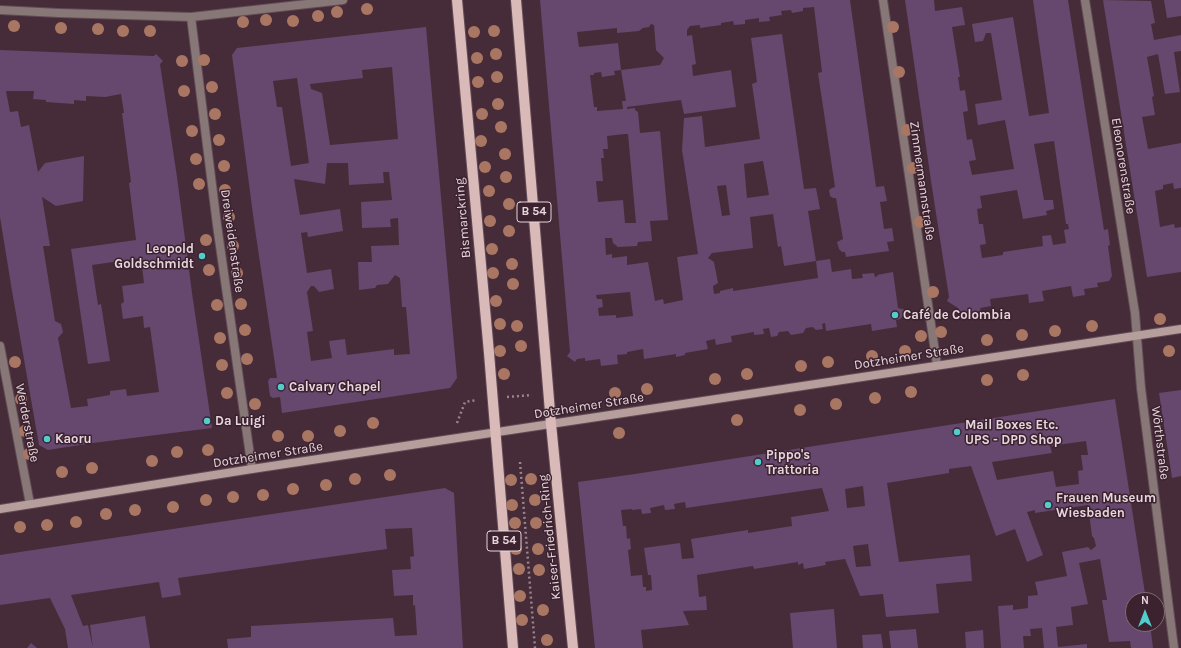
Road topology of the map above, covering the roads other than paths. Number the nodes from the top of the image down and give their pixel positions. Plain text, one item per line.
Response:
1 (343, 0) edge
2 (457, 0) edge
3 (516, 0) edge
4 (883, 0) edge
5 (1085, 0) edge
6 (0, 10) edge
7 (191, 17) junction
8 (1181, 329) edge
9 (1137, 336) junction
10 (0, 346) edge
11 (938, 365) junction
12 (552, 424) junction
13 (495, 433) junction
14 (252, 469) junction
15 (30, 504) junction
16 (0, 509) edge
17 (513, 648) edge
18 (573, 648) edge
19 (1174, 648) edge

1 - 7 street
2 - 13 main road, Bismarckring / B 54
3 - 12 main road, B 54
4 - 11 street, Zimmermannstraße
5 - 9 street, Eleonorenstraße
6 - 7 street
7 - 14 street, Dreiweidenstraße
8 - 9 street, Dotzheimer Straße
9 - 11 street, Dotzheimer Straße
9 - 19 street, Wörthstraße
10 - 15 street, Werderstraße
11 - 12 street, Dotzheimer Straße
12 - 13 street, Dotzheimer Straße
12 - 18 main road, Kaiser-Friedrich-Ring / B 54
13 - 14 street, Dotzheimer Straße
13 - 17 main road, B 54
14 - 15 street, Dotzheimer Straße
15 - 16 street, Dotzheimer Straße

